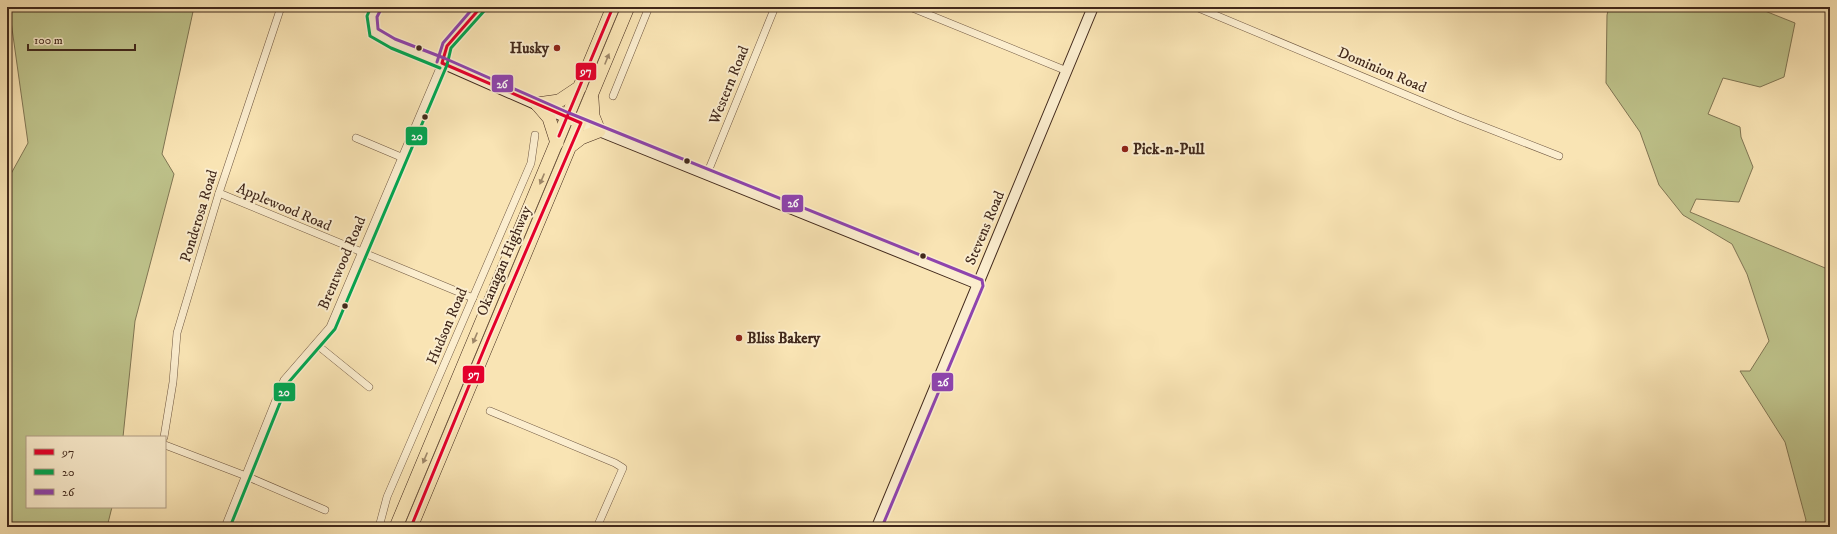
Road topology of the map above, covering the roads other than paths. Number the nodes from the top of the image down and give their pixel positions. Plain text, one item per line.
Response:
1 (280, 7) edge
2 (376, 7) edge
3 (481, 7) edge
4 (613, 7) edge
5 (628, 7) edge
6 (650, 7) edge
7 (774, 7) edge
8 (910, 7) edge
9 (1093, 7) edge
10 (1196, 7) edge
11 (442, 63) junction
12 (1068, 70) junction
13 (580, 87) junction
14 (592, 95) junction
15 (613, 96) dead end
16 (537, 104) junction
17 (567, 118) junction
18 (581, 123) junction
19 (599, 131) junction
20 (535, 135) dead end
21 (356, 138) dead end
22 (557, 143) junction
23 (571, 146) junction
24 (1559, 156) dead end
25 (401, 157) junction
26 (707, 174) junction
27 (219, 193) junction
28 (360, 252) junction
29 (978, 284) junction
30 (474, 298) junction
31 (316, 344) junction
32 (369, 387) dead end
33 (490, 411) dead end
34 (164, 436) edge
35 (166, 445) edge
36 (246, 476) junction
37 (325, 510) dead end
38 (225, 527) edge
39 (379, 527) edge
40 (396, 527) edge
41 (411, 527) edge
42 (597, 527) edge
43 (877, 527) edge

1 - 27 street, Ponderosa Road
2 - 11 street
3 - 11 street, Brentwood Road
4 - 13 highway, Okanagan Highway
14 -> 5 highway, Okanagan Highway
6 - 15 street
7 - 26 street, Western Road
8 - 12 street
9 - 12 street, Stevens Road
10 - 24 street, Dominion Road
11 - 16 street
11 - 25 street, Brentwood Road
12 - 29 street, Stevens Road
13 - 16 highway
13 - 17 highway, Okanagan Highway
14 - 18 highway, Okanagan Highway
14 - 19 highway
16 - 17 street
16 - 22 highway
17 - 18 street
17 - 22 highway, Okanagan Highway
18 - 19 street
18 - 23 highway, Okanagan Highway
19 - 23 highway
19 - 26 street
20 - 30 street, Hudson Road
21 - 25 street
22 -> 40 highway, Okanagan Highway
23 - 41 highway, Okanagan Highway
25 - 28 street, Brentwood Road
26 - 29 street
27 - 28 street, Applewood Road
27 - 34 street, Ponderosa Road
28 - 30 street, Applewood Road
28 - 31 street, Brentwood Road
29 - 43 street, Stevens Road
30 - 39 street, Hudson Road
31 - 32 street
31 - 36 street, Brentwood Road
33 - 42 street
35 - 36 street
36 - 37 street
36 - 38 street, Brentwood Road

